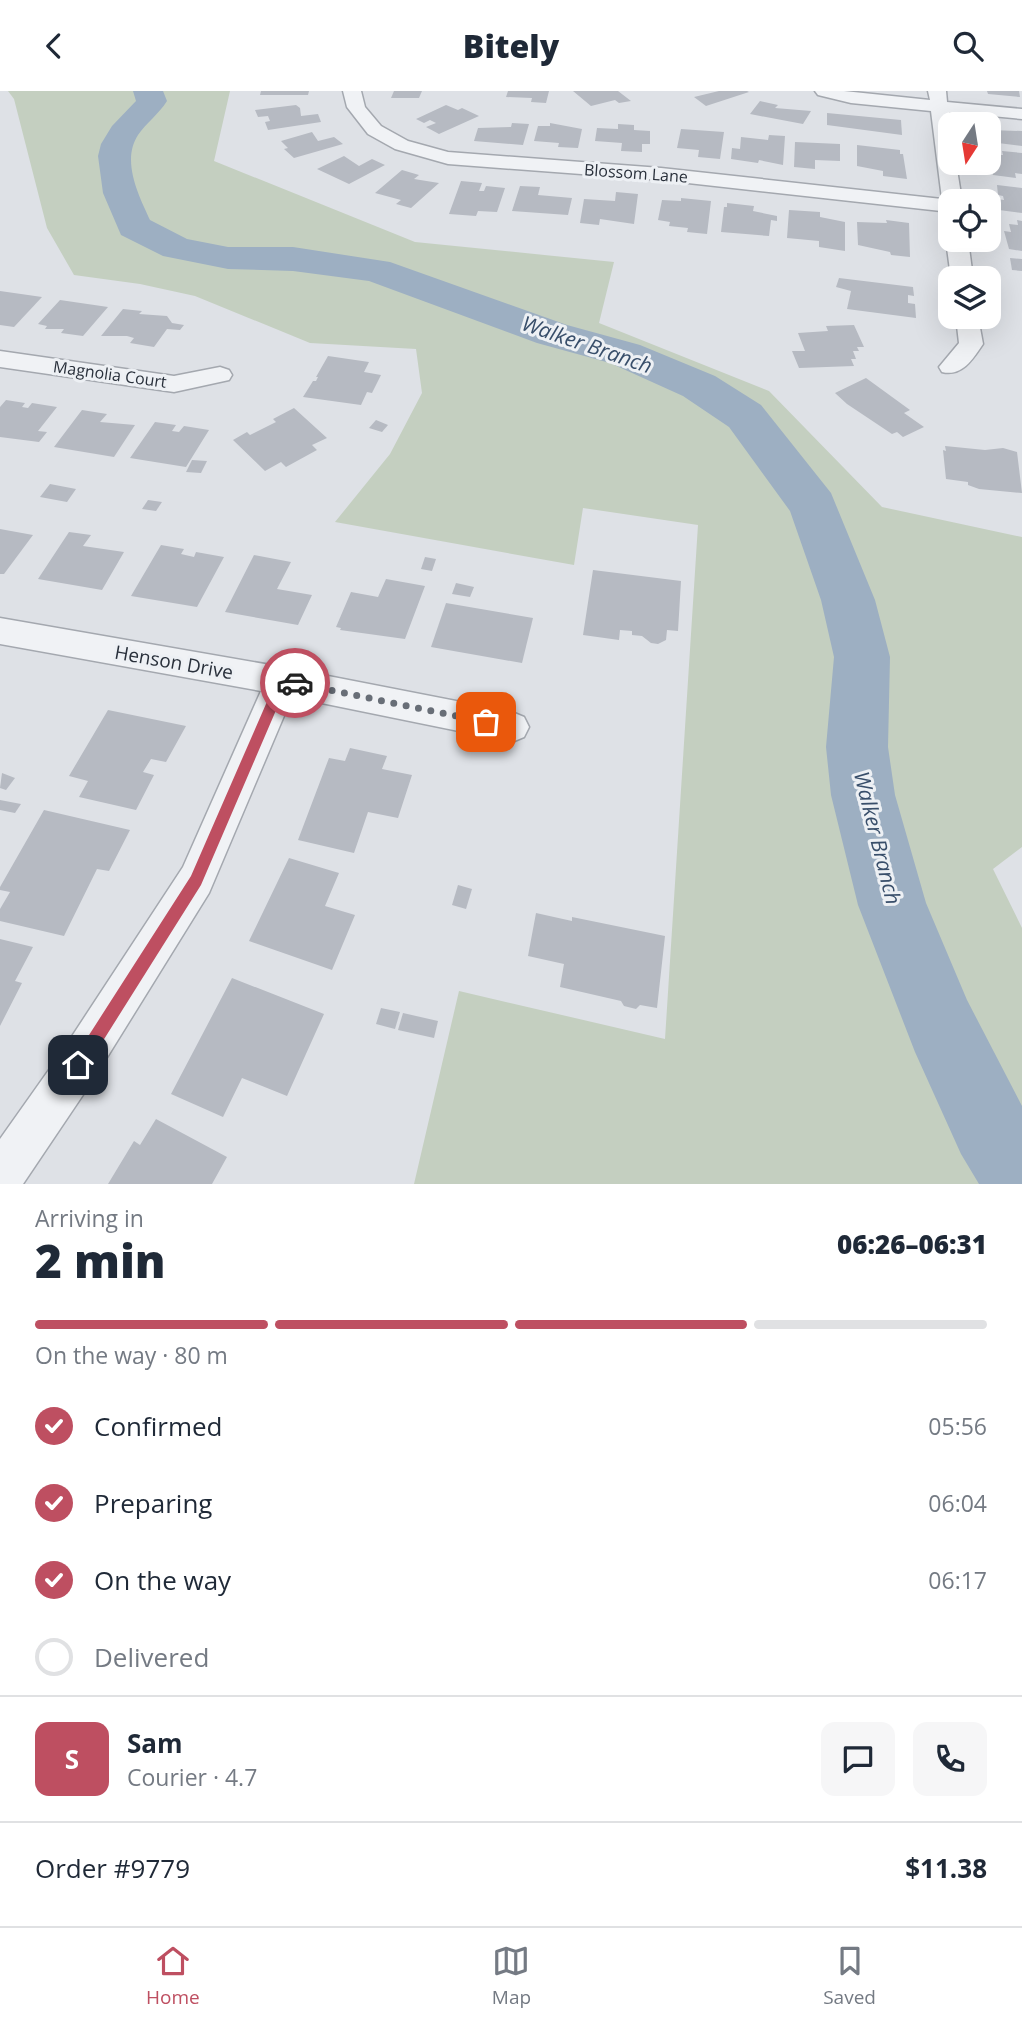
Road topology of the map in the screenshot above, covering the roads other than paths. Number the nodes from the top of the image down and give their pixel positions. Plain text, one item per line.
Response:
1 (352, 91) edge
2 (824, 91) edge
3 (938, 98) edge
4 (1022, 114) edge
5 (949, 189) edge
6 (938, 202) edge
7 (969, 329) edge
8 (0, 359) edge
9 (951, 366) dead end
10 (220, 375) dead end
11 (0, 631) edge
12 (282, 681) junction
13 (512, 727) dead end
14 (0, 1178) edge

1 - 6 street, Blossom Lane
2 - 3 street
3 - 4 street
3 - 5 street
7 - 9 street
8 - 10 street, Magnolia Court
11 - 12 street, Henson Drive
12 - 13 street, Henson Drive
12 - 14 street

